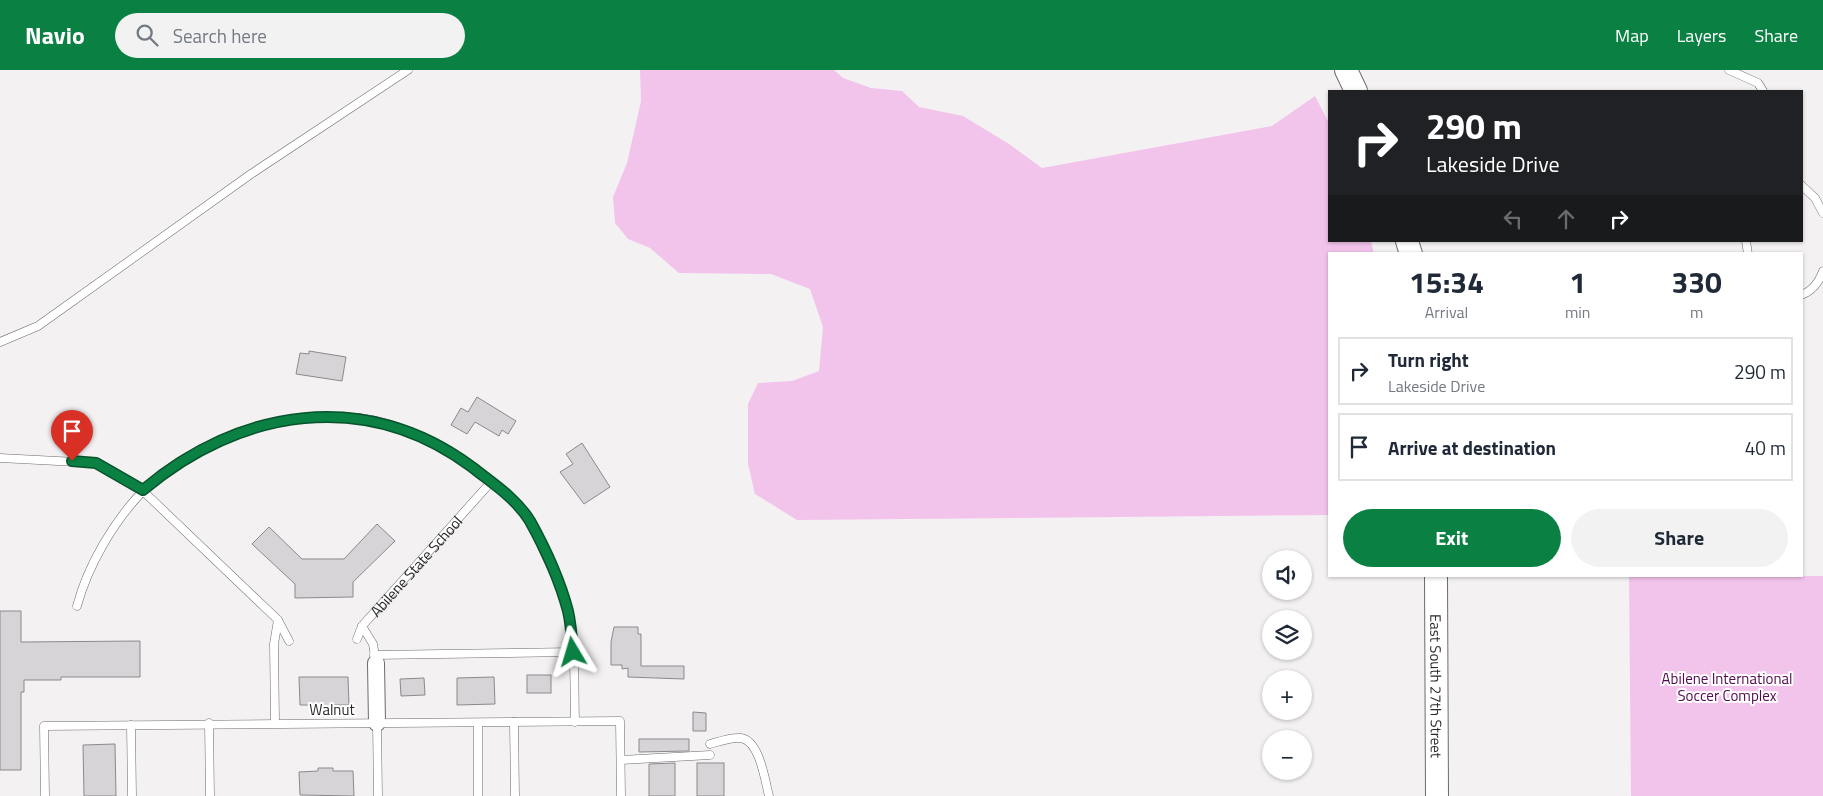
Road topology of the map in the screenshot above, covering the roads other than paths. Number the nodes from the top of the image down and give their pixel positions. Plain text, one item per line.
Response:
1 (408, 70) edge
2 (1346, 70) edge
3 (1729, 70) edge
4 (1356, 90) edge
5 (1762, 90) edge
6 (1803, 187) edge
7 (1823, 213) edge
8 (1823, 271) edge
9 (1803, 294) edge
10 (0, 342) edge
11 (0, 458) edge
12 (491, 482) junction
13 (143, 490) junction
14 (1436, 577) edge
15 (77, 606) dead end
16 (278, 620) junction
17 (362, 626) junction
18 (357, 640) dead end
19 (289, 641) dead end
20 (573, 652) junction
21 (375, 659) junction
22 (478, 722) junction
23 (514, 722) junction
24 (575, 722) junction
25 (209, 723) junction
26 (274, 723) junction
27 (377, 723) junction
28 (131, 725) junction
29 (710, 744) dead end
30 (710, 755) dead end
31 (621, 760) junction
32 (44, 796) edge
33 (132, 796) edge
34 (210, 796) edge
35 (378, 796) edge
36 (478, 796) edge
37 (515, 796) edge
38 (621, 796) edge
39 (769, 796) edge
40 (1437, 796) edge

1 - 10 lane
2 - 4 main road
3 - 5 lane
6 - 7 lane
8 - 9 lane
11 - 13 lane
12 - 13 lane
12 - 17 lane, Abilene State School
12 - 20 lane
13 - 15 lane
13 - 16 lane
14 - 40 main road, East South 27th Street
16 - 19 lane
16 - 26 lane
17 - 18 lane
17 - 21 lane, Abilene State School
20 - 21 lane
20 - 24 lane
21 - 27 street, Abilene State School
22 - 23 lane, Walnut
22 - 27 lane, Walnut
22 - 36 lane
23 - 24 lane, Walnut
23 - 37 lane
24 - 31 lane, Walnut
25 - 26 lane, Walnut
25 - 28 lane, Walnut
25 - 34 lane
26 - 27 lane, Walnut
27 - 35 lane
28 - 32 lane, Walnut
28 - 33 lane
29 - 39 lane
30 - 31 lane
31 - 38 lane

